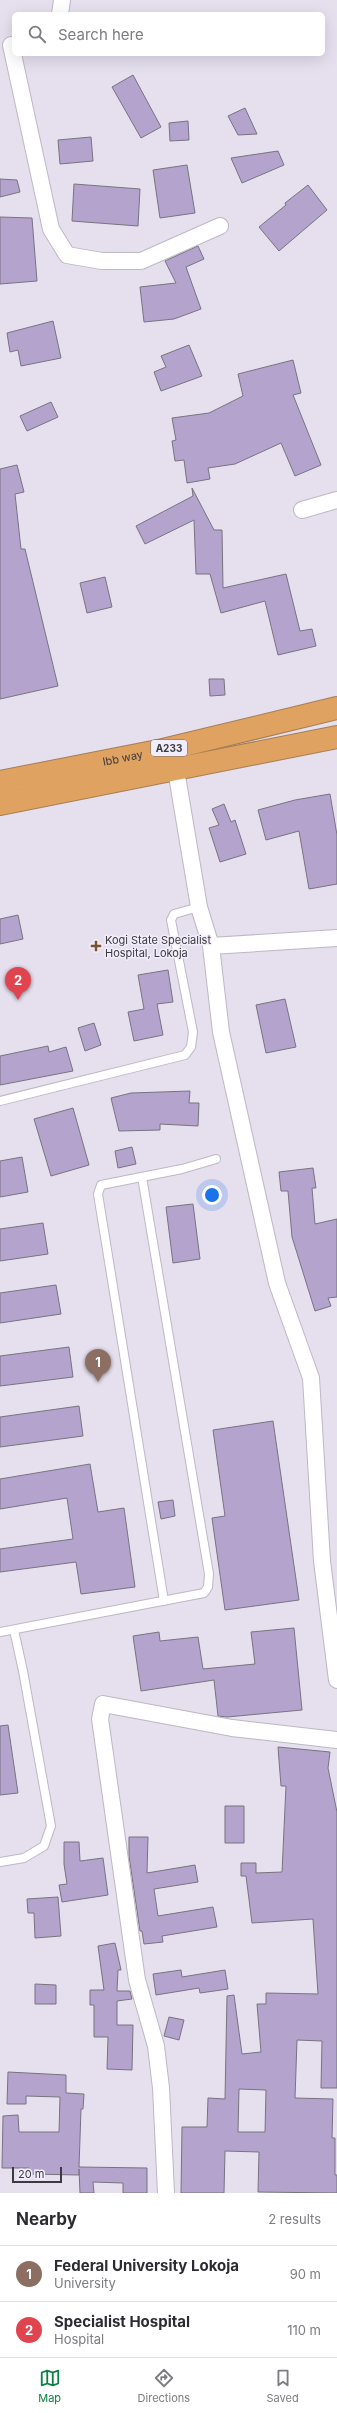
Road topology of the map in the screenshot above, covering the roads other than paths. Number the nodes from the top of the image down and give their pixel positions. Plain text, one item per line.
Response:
1 (62, 0) edge
2 (60, 12) edge
3 (8, 46) edge
4 (220, 226) dead end
5 (337, 500) edge
6 (302, 510) dead end
7 (337, 708) edge
8 (337, 737) edge
9 (176, 770) junction
10 (0, 782) edge
11 (0, 804) edge
12 (199, 908) junction
13 (337, 938) edge
14 (211, 946) junction
15 (0, 1101) edge
16 (216, 1159) dead end
17 (142, 1177) junction
18 (164, 1602) junction
19 (14, 1630) junction
20 (0, 1632) edge
21 (337, 1680) edge
22 (337, 1740) edge
23 (0, 1862) edge
24 (166, 2193) edge

1 - 2 street
3 - 4 street
5 - 6 street
7 - 10 highway, Ibb way / A233
8 - 9 highway, A233
9 - 11 highway, A233
9 - 12 street
12 - 14 street
12 - 15 lane
13 - 14 street
14 - 21 street
16 - 17 lane
17 - 18 lane
17 - 18 lane
18 - 19 lane
19 - 20 lane
19 - 23 lane
22 - 24 street

